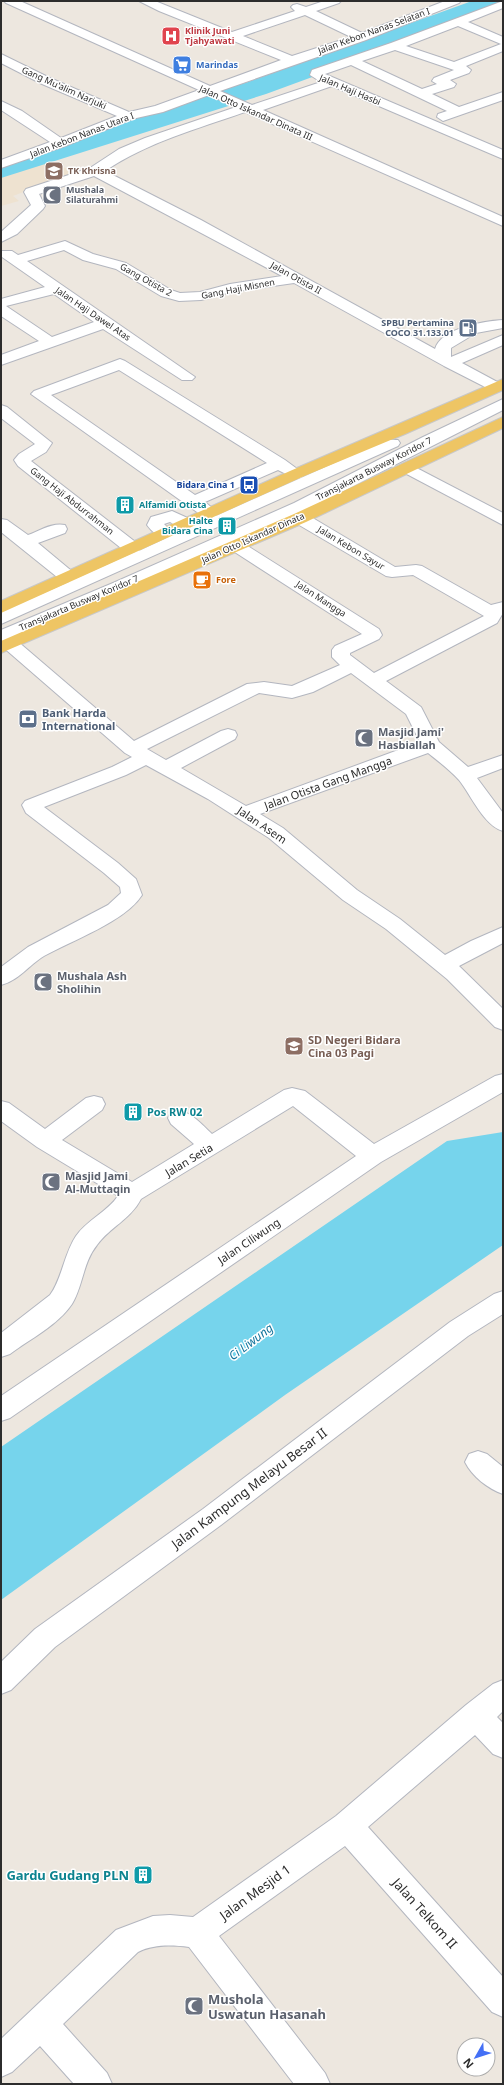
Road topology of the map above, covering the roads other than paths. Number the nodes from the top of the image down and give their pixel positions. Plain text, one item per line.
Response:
1 (10, 1) edge
2 (145, 1) edge
3 (285, 1) edge
4 (335, 1) edge
5 (455, 1) edge
6 (503, 4) edge
7 (304, 11) junction
8 (459, 22) junction
9 (233, 36) junction
10 (362, 37) junction
11 (503, 41) edge
12 (395, 46) junction
13 (503, 47) edge
14 (1, 58) edge
15 (292, 60) junction
16 (352, 61) junction
17 (455, 66) junction
18 (332, 82) junction
19 (209, 91) junction
20 (420, 94) junction
21 (503, 96) edge
22 (1, 105) edge
23 (244, 107) junction
24 (457, 111) junction
25 (128, 116) junction
26 (430, 123) junction
27 (60, 143) junction
28 (503, 155) edge
29 (2, 163) edge
30 (95, 171) junction
31 (503, 222) edge
32 (1, 238) edge
33 (1, 250) edge
34 (16, 260) junction
35 (297, 278) junction
36 (56, 289) junction
37 (180, 297) joint
38 (1, 303) edge
39 (1, 309) edge
40 (105, 323) junction
41 (503, 324) edge
42 (503, 339) edge
43 (50, 342) junction
44 (1, 360) edge
45 (446, 361) junction
46 (187, 377) dead end
47 (501, 387) edge
48 (503, 404) edge
49 (1, 410) edge
50 (503, 422) edge
51 (229, 423) dead end
52 (279, 463) junction
53 (407, 468) junction
54 (301, 472) junction
55 (194, 501) junction
56 (210, 513) junction
57 (300, 518) junction
58 (503, 520) edge
59 (1, 524) edge
60 (186, 524) joint
61 (59, 528) dead end
62 (165, 533) joint
63 (26, 542) junction
64 (236, 545) junction
65 (132, 548) junction
66 (68, 578) junction
67 (1, 608) edge
68 (497, 609) edge
69 (1, 618) edge
70 (4, 642) edge
71 (353, 665) junction
72 (374, 680) junction
73 (228, 735) dead end
74 (431, 745) junction
75 (139, 753) junction
76 (503, 761) edge
77 (166, 768) junction
78 (465, 775) junction
79 (249, 816) junction
80 (503, 825) edge
81 (503, 934) edge
82 (443, 966) junction
83 (4, 972) edge
84 (503, 1022) edge
85 (503, 1082) edge
86 (94, 1104) dead end
87 (1, 1109) edge
88 (179, 1118) dead end
89 (45, 1141) junction
90 (211, 1146) junction
91 (373, 1156) junction
92 (132, 1194) junction
93 (503, 1301) edge
94 (1, 1347) edge
95 (1, 1410) edge
96 (478, 1462) dead end
97 (503, 1483) edge
98 (1, 1681) edge
99 (503, 1693) edge
100 (476, 1715) junction
101 (503, 1744) edge
102 (347, 1826) junction
103 (197, 1933) junction
104 (503, 2001) edge
105 (40, 2022) junction
106 (1, 2061) edge
107 (96, 2084) edge
108 (314, 2084) edge

1 - 19 street, Jalan Otto Iskandar Dinata III
2 - 9 street
3 - 7 street
4 - 7 street
5 - 10 street, Jalan Kebon Nanas Selatan I
6 - 8 street, Jalan Haji Hasbi
7 - 9 street
7 - 10 street
8 - 11 street
8 - 12 street, Jalan Haji Hasbi
9 - 15 street
10 - 15 street, Jalan Kebon Nanas Selatan I
12 - 16 street, Jalan Haji Hasbi
12 - 17 street
13 - 17 street
14 - 25 street, Gang Mu'alim Narjuki
15 - 19 street, Jalan Kebon Nanas Selatan I
16 - 18 street, Jalan Haji Hasbi
16 - 20 street
17 - 20 street
18 - 23 street
18 - 26 street, Jalan Haji Hasbi
19 - 23 street, Jalan Otto Iskandar Dinata III
19 - 25 street, Jalan Kebon Nanas Utara I
20 - 24 street
21 - 24 street
22 - 27 street
23 - 30 street
23 - 31 street, Jalan Otto Iskandar Dinata III
24 - 26 street
25 - 27 street, Jalan Kebon Nanas Utara I
26 - 28 street, Jalan Haji Hasbi
27 - 29 street, Jalan Kebon Nanas Utara I
30 - 32 street
30 - 35 street, Jalan Otista II
33 - 34 street, Jalan Haji Dawel Atas
34 - 36 street, Jalan Haji Dawel Atas
34 - 37 street, Gang Otista 2
35 - 37 street, Gang Haji Misnen
35 - 45 street, Jalan Otista II
36 - 38 street
36 - 40 street, Jalan Haji Dawel Atas
39 - 43 street
40 - 43 street
40 - 46 street, Jalan Haji Dawel Atas
41 - 45 street
42 - 45 street
43 - 44 street
45 - 47 street, Jalan Otista II
47 - 54 main road
47 - 69 street, Transjakarta Busway Koridor 7
48 - 70 street, Transjakarta Busway Koridor 7
49 - 65 street, Gang Haji Abdurrahman
50 - 53 main road, Jalan Otto Iskandar Dinata
51 - 54 street
52 - 54 street
52 - 55 street
52 - 55 street
53 - 57 main road, Jalan Otto Iskandar Dinata
53 - 58 street
54 - 56 main road
55 - 56 street
56 - 60 main road
57 - 64 main road, Jalan Otto Iskandar Dinata
57 - 68 street, Jalan Kebon Sayur
59 - 63 street
60 - 62 street
61 - 63 street
62 - 65 main road
63 - 66 street
64 - 70 main road, Jalan Otto Iskandar Dinata
64 - 71 street, Jalan Mangga
65 - 66 main road
66 - 67 main road
68 - 72 street
70 - 75 street, Jalan Asem
71 - 72 street
71 - 75 street
72 - 74 street
73 - 77 street
74 - 78 street
74 - 79 street, Jalan Otista Gang Mangga
75 - 77 street, Jalan Asem
75 - 83 street
76 - 78 street
77 - 79 street, Jalan Asem
78 - 80 street
79 - 82 street, Jalan Asem
81 - 82 street
82 - 84 street, Jalan Asem
85 - 91 street, Jalan Ciliwung
86 - 89 street
87 - 89 street
88 - 90 street
89 - 92 street
90 - 91 street, Jalan Setia
90 - 92 street, Jalan Setia
91 - 95 street, Jalan Ciliwung
92 - 94 street
93 - 98 street, Jalan Kampung Melayu Besar II
96 - 97 street
99 - 100 street, Jalan Mesjid 1
100 - 101 street
100 - 102 street, Jalan Mesjid 1
102 - 103 street, Jalan Mesjid 1
102 - 104 street, Jalan Telkom II
103 - 105 street
103 - 108 street
105 - 106 street
105 - 107 street

